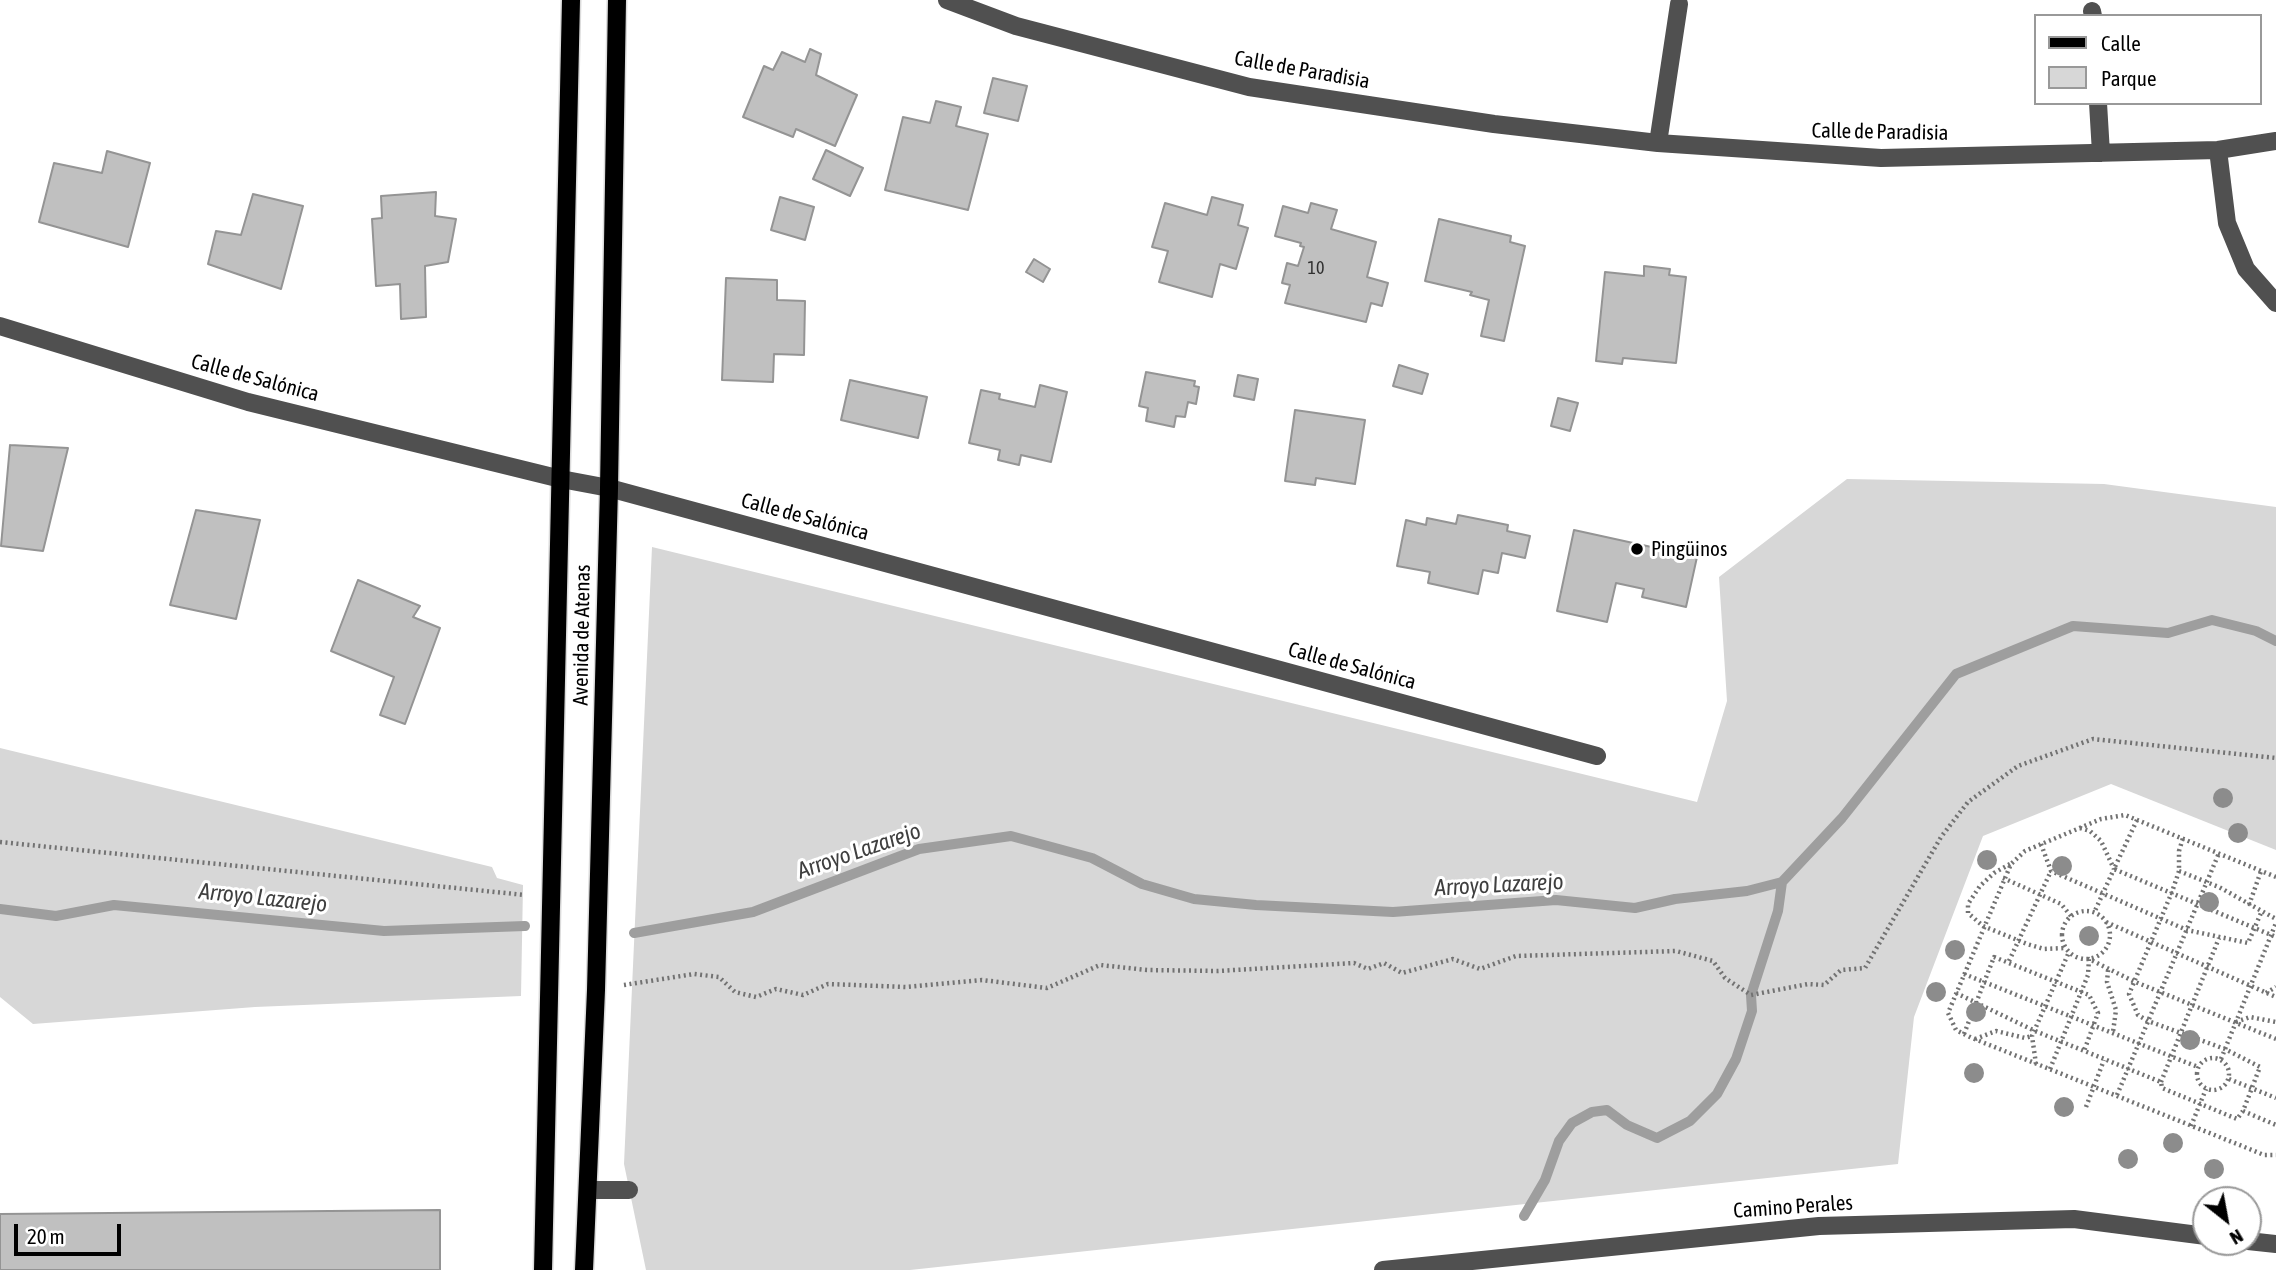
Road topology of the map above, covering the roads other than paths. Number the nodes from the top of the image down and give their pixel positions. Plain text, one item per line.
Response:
1 (571, 0) edge
2 (617, 0) edge
3 (947, 0) edge
4 (1679, 4) dead end
5 (2098, 105) edge
6 (2276, 141) edge
7 (1658, 143) junction
8 (2218, 150) junction
9 (2101, 153) junction
10 (2276, 303) edge
11 (0, 326) edge
12 (561, 479) junction
13 (609, 488) junction
14 (1597, 756) dead end
15 (629, 1190) dead end
16 (587, 1191) junction
17 (2192, 1234) edge
18 (543, 1270) edge
19 (584, 1270) edge
20 (1383, 1270) edge

1 - 12 main road, Avenida de Atenas
2 - 13 main road, Avenida de Atenas
3 - 7 street, Calle de Paradisia
4 - 7 street
5 - 9 street
6 - 8 street, Calle de Paradisia
7 - 9 street, Calle de Paradisia
8 - 9 street, Calle de Paradisia
8 - 10 street
11 - 12 street, Calle de Salónica
12 - 13 street, Calle de Salónica
12 - 18 main road, Avenida de Atenas
13 - 14 street, Calle de Salónica
13 - 16 main road, Avenida de Atenas
15 - 16 street
16 - 19 main road, Avenida de Atenas
17 - 20 street, Camino Perales

